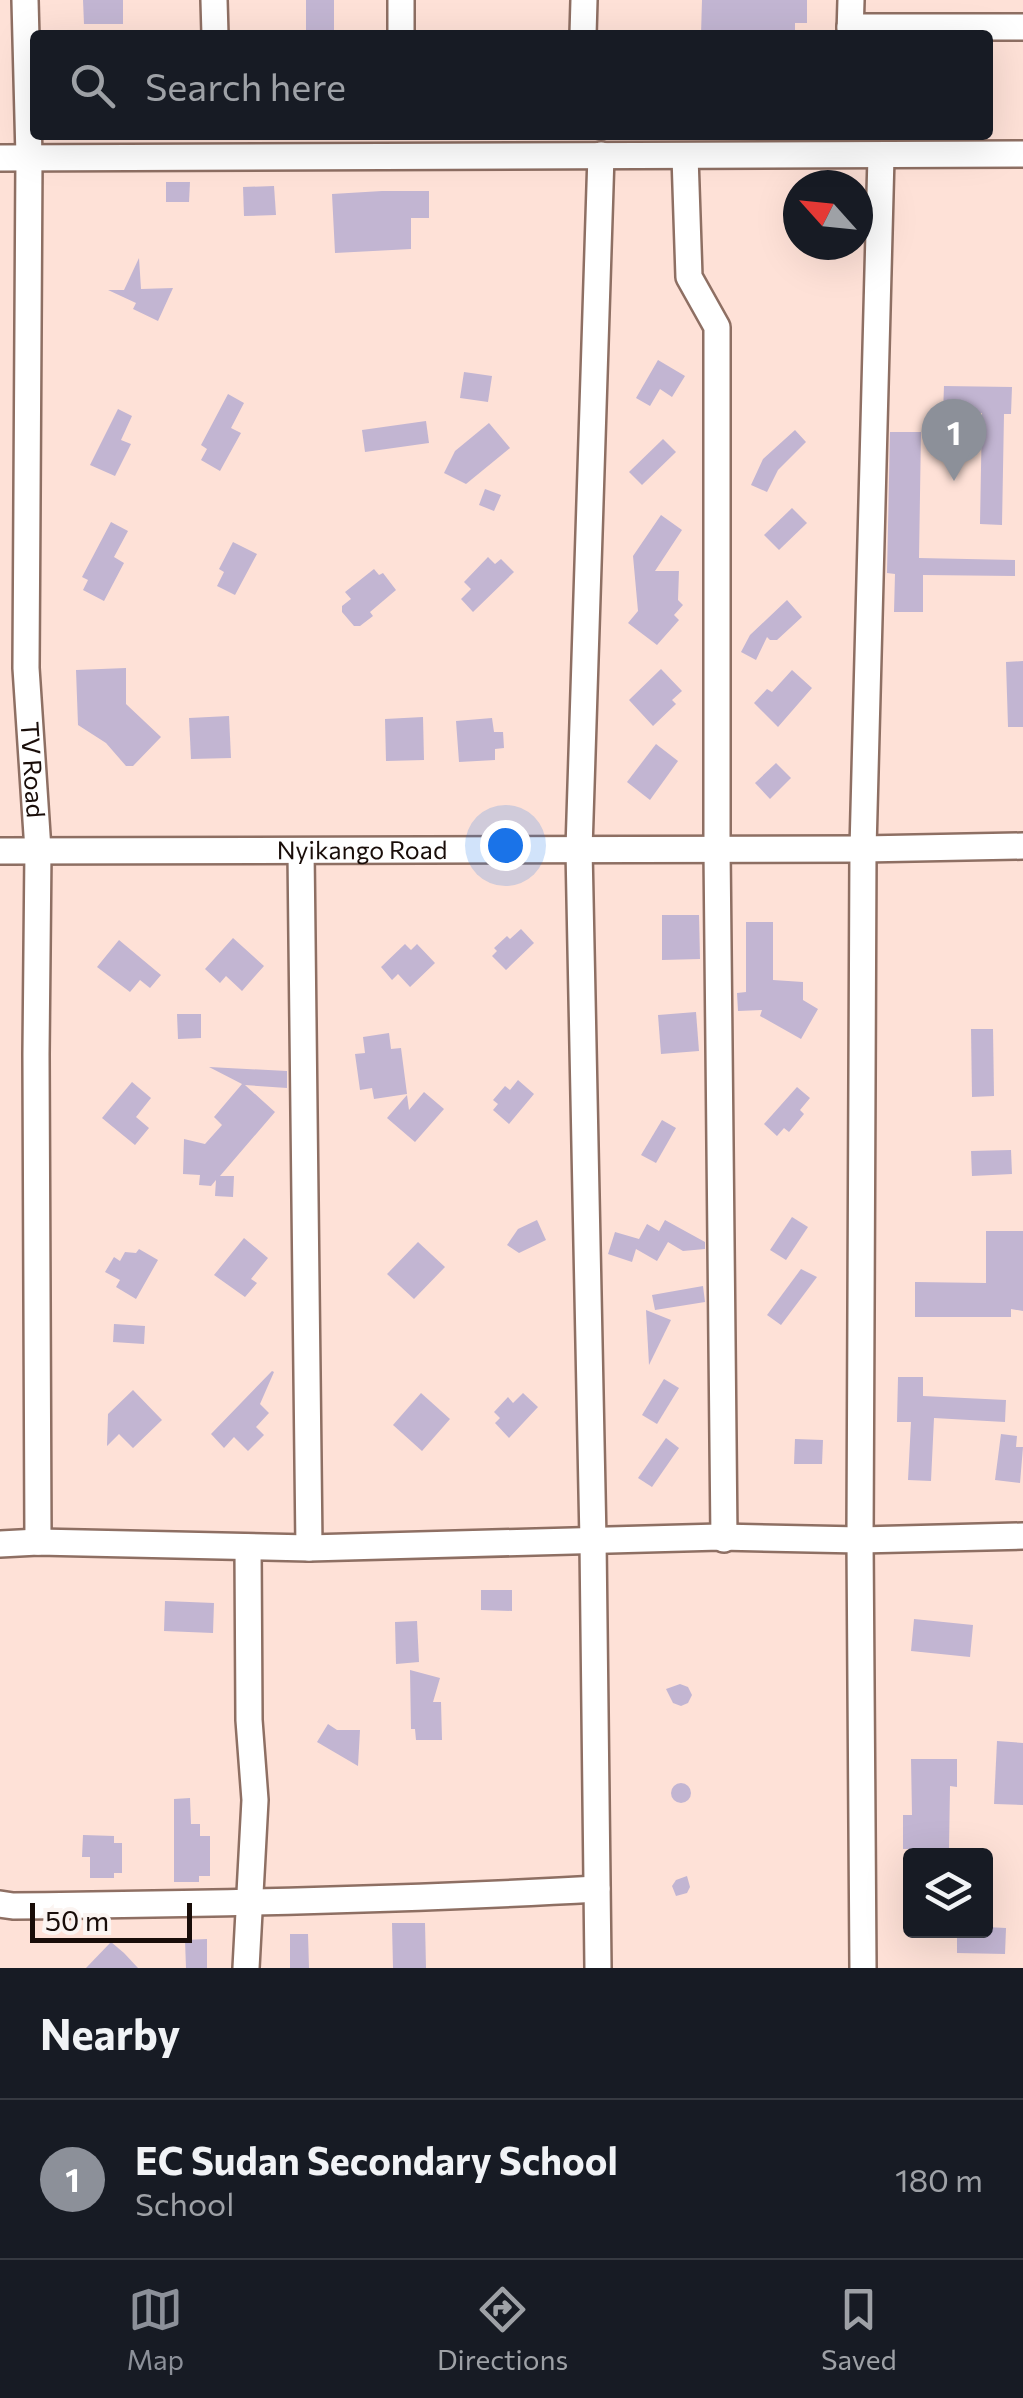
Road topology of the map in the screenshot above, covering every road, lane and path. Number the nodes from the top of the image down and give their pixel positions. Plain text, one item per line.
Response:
1 (25, 0) edge
2 (214, 0) edge
3 (401, 0) edge
4 (584, 0) edge
5 (851, 0) edge
6 (1023, 28) edge
7 (214, 30) edge
8 (401, 30) edge
9 (584, 30) edge
10 (850, 30) edge
11 (908, 30) edge
12 (402, 145) edge
13 (850, 145) edge
14 (215, 146) edge
15 (588, 148) edge
16 (1023, 154) edge
17 (685, 156) junction
18 (881, 156) junction
19 (29, 157) junction
20 (0, 158) edge
21 (1023, 846) edge
22 (716, 848) junction
23 (579, 849) junction
24 (864, 849) junction
25 (38, 850) junction
26 (0, 851) edge
27 (302, 851) junction
28 (1023, 1536) edge
29 (724, 1538) junction
30 (860, 1540) junction
31 (593, 1541) junction
32 (38, 1542) junction
33 (0, 1544) edge
34 (248, 1547) junction
35 (310, 1548) junction
36 (597, 1889) junction
37 (250, 1902) junction
38 (0, 1904) edge
39 (246, 1968) edge
40 (598, 1968) edge
41 (863, 1968) edge

1 - 19 street, TV Road
2 - 7 street
3 - 8 street
4 - 9 street
5 - 10 street
6 - 11 street
12 - 14 street
12 - 15 street
13 - 17 street
13 - 18 street
14 - 19 street
15 - 17 street
15 - 23 street
16 - 18 street
17 - 22 street
18 - 24 street
19 - 20 street
19 - 25 street, TV Road
21 - 24 street, Nyikango Road
22 - 23 street, Nyikango Road
22 - 24 street, Nyikango Road
22 - 29 street
23 - 27 street, Nyikango Road
23 - 31 street
24 - 30 street
25 - 26 street, Nyikango Road
25 - 27 street, Nyikango Road
25 - 32 street, TV Road
27 - 35 street
28 - 30 street
29 - 30 street
29 - 31 street
30 - 41 street
31 - 35 street
31 - 36 street
32 - 33 street
32 - 34 street
34 - 35 street
34 - 37 street
36 - 37 street
36 - 40 street
37 - 38 street
37 - 39 street

